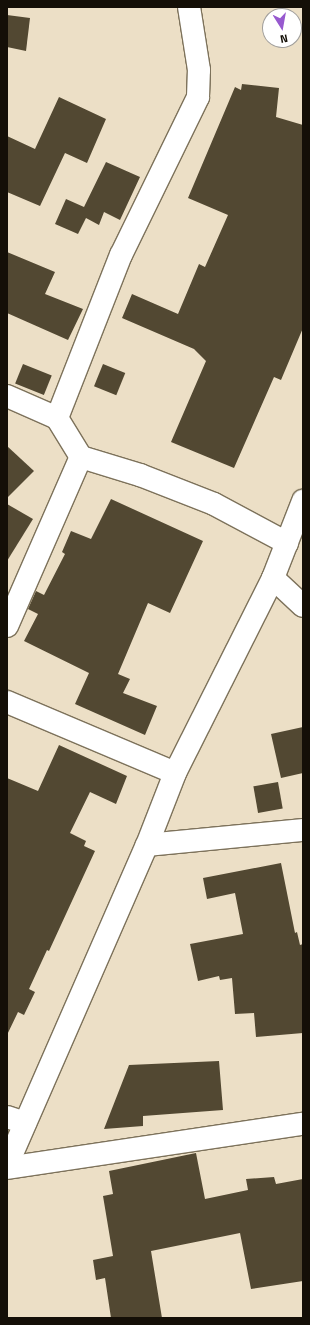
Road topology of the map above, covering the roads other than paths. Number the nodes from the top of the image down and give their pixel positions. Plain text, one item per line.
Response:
1 (189, 7) edge
2 (7, 396) edge
3 (57, 418) junction
4 (81, 457) junction
5 (303, 501) edge
6 (287, 543) junction
7 (273, 578) junction
8 (303, 606) edge
9 (7, 626) edge
10 (7, 702) edge
11 (175, 773) junction
12 (303, 830) edge
13 (147, 845) junction
14 (16, 1120) edge
15 (303, 1124) edge
16 (7, 1165) edge
17 (7, 1168) edge

1 - 3 street
2 - 3 street
3 - 4 street
4 - 6 street
4 - 9 street
5 - 6 street
6 - 7 street
7 - 8 street
7 - 11 street
10 - 11 street
11 - 13 street
12 - 13 street
13 - 14 street
14 - 16 street
15 - 17 street

